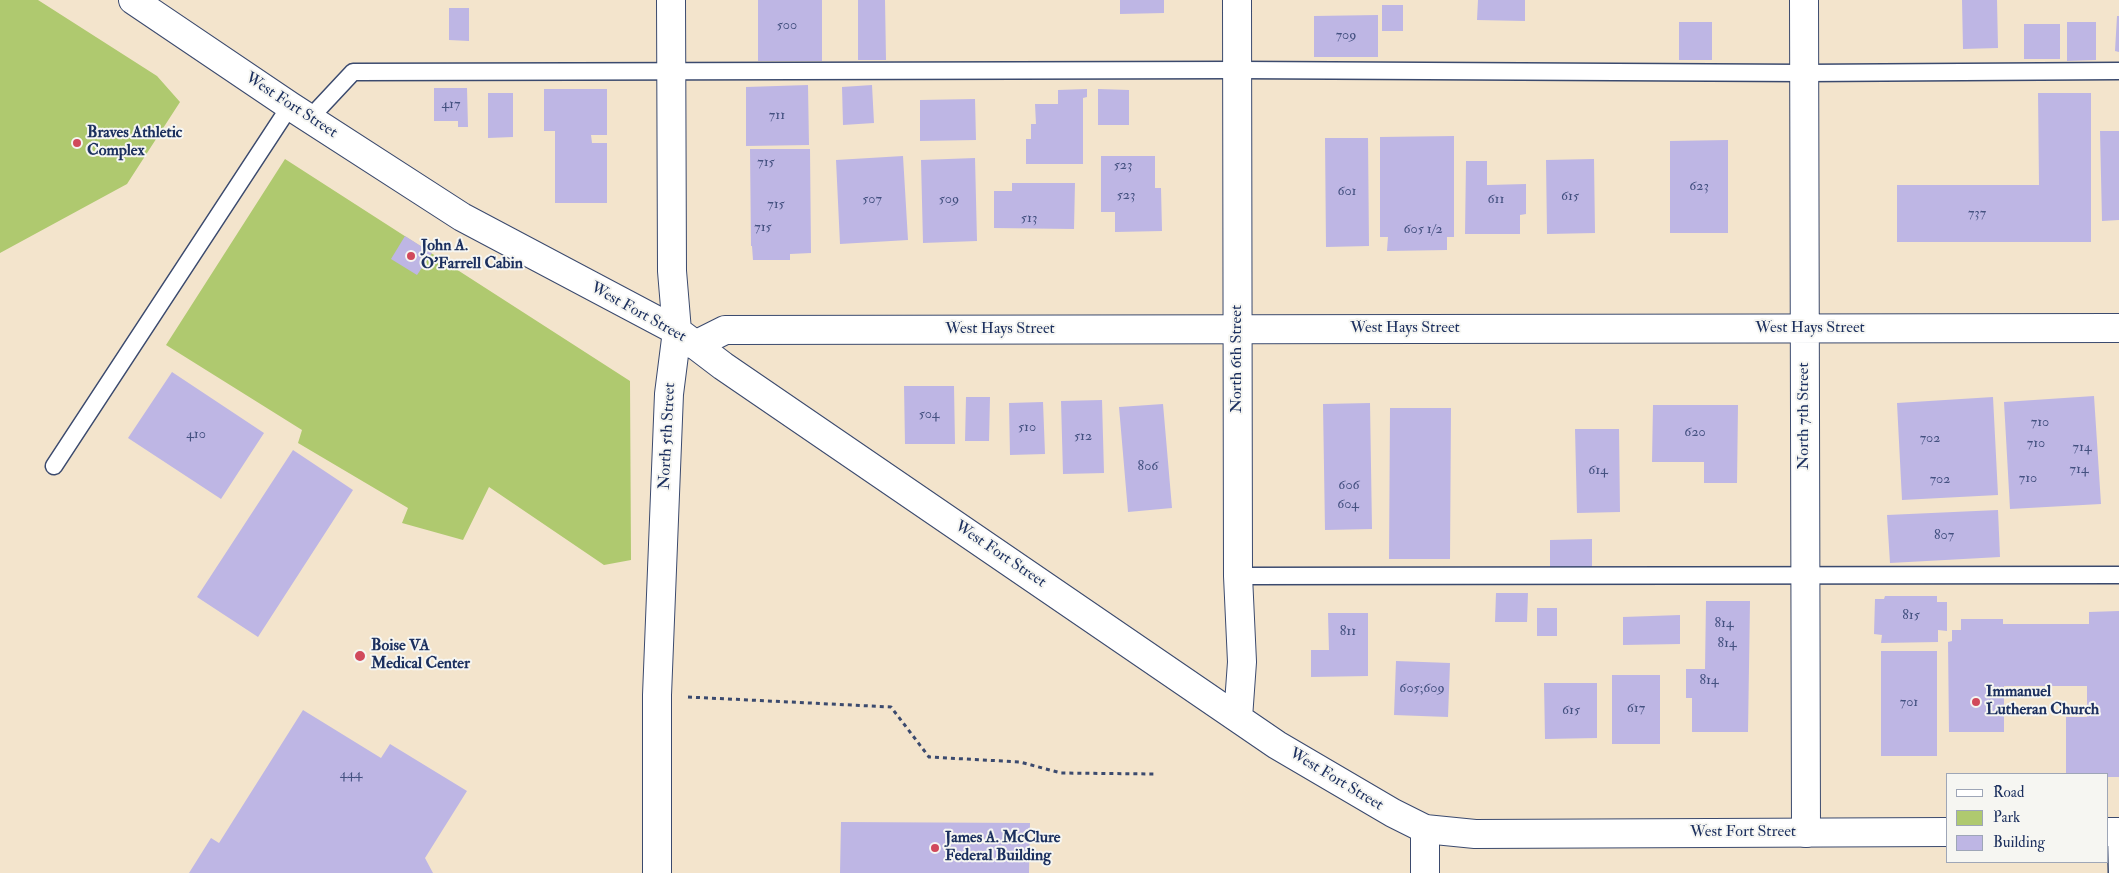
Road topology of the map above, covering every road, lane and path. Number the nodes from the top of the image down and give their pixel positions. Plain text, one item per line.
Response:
1 (133, 0) edge
2 (671, 0) edge
3 (1237, 0) edge
4 (1804, 0) edge
5 (1237, 70) junction
6 (2119, 71) edge
7 (671, 72) junction
8 (1805, 72) junction
9 (300, 112) junction
10 (1805, 328) junction
11 (2119, 328) edge
12 (1238, 330) junction
13 (686, 338) junction
14 (54, 466) dead end
15 (1805, 575) junction
16 (2119, 575) edge
17 (1238, 576) junction
18 (687, 697) dead end
19 (1238, 718) junction
20 (1154, 774) dead end
21 (1425, 829) junction
22 (1806, 832) junction
23 (1946, 832) edge
24 (2114, 832) edge
25 (657, 873) edge
26 (1425, 873) edge
27 (2117, 873) edge

1 - 9 street, West Fort Street
2 - 7 street, North 5th Street
3 - 5 street, North 6th Street
4 - 8 street, North 7th Street
5 - 7 lane
5 - 8 lane
5 - 12 street, North 6th Street
6 - 8 lane
7 - 9 lane
7 - 13 street, North 5th Street
8 - 10 street, North 7th Street
9 - 13 street, West Fort Street
9 - 14 lane
10 - 11 street, West Hays Street
10 - 12 street, West Hays Street
10 - 15 street, North 7th Street
12 - 13 street, West Hays Street
12 - 17 street, North 6th Street
13 - 19 street, West Fort Street
13 - 25 street, North 5th Street
15 - 16 lane
15 - 17 lane
15 - 22 street, North 7th Street
17 - 19 street, North 6th Street
18 - 20 path
19 - 21 street, West Fort Street
21 - 22 street, West Fort Street
21 - 26 street
22 - 23 street, West Fort Street
24 - 27 lane

